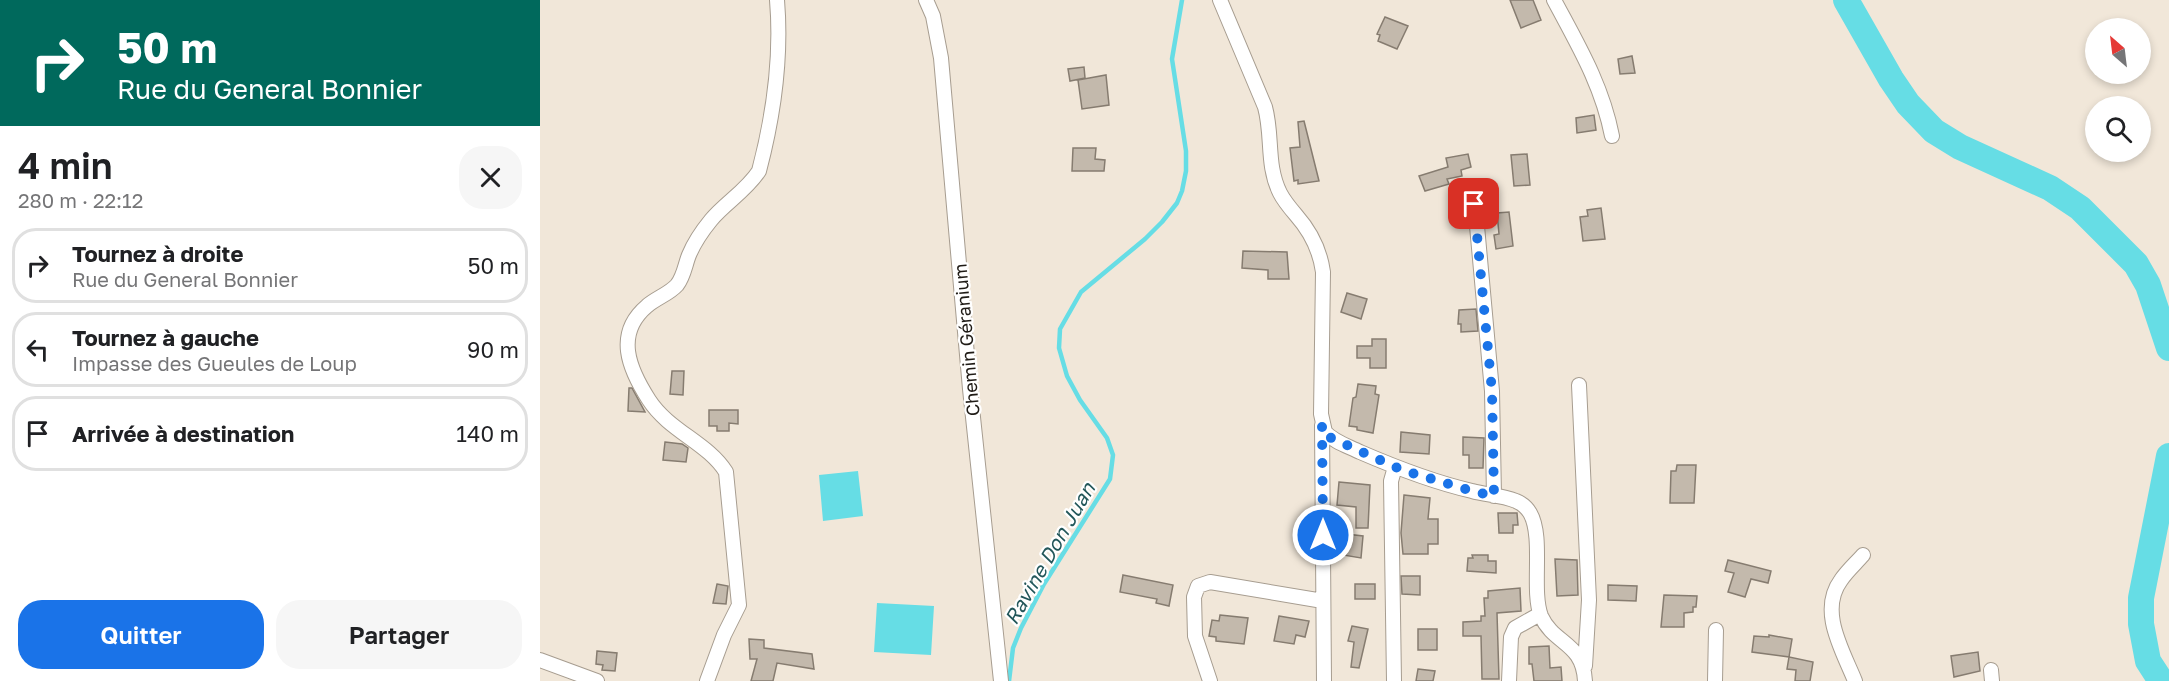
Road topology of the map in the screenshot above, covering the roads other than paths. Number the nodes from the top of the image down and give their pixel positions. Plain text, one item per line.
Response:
1 (777, 0) edge
2 (926, 0) edge
3 (1220, 0) edge
4 (1554, 0) edge
5 (1612, 136) dead end
6 (1474, 204) dead end
7 (1579, 385) dead end
8 (1322, 425) junction
9 (1395, 467) junction
10 (1494, 496) junction
11 (1863, 555) dead end
12 (1323, 601) junction
13 (1540, 614) junction
14 (1716, 630) dead end
15 (540, 660) edge
16 (1585, 676) edge
17 (597, 681) edge
18 (707, 681) edge
19 (1001, 681) edge
20 (1210, 681) edge
21 (1324, 681) edge
22 (1394, 681) edge
23 (1509, 681) edge
24 (1715, 681) edge
25 (1855, 681) edge

1 - 18 street
2 - 19 street, Chemin Géranium
3 - 8 street
4 - 5 street
6 - 10 street
7 - 16 street
8 - 9 street
8 - 12 street
9 - 10 street
9 - 22 street
10 - 13 street
11 - 25 street
12 - 20 street
12 - 21 street
13 - 16 street
13 - 23 street
14 - 24 street
15 - 17 street

